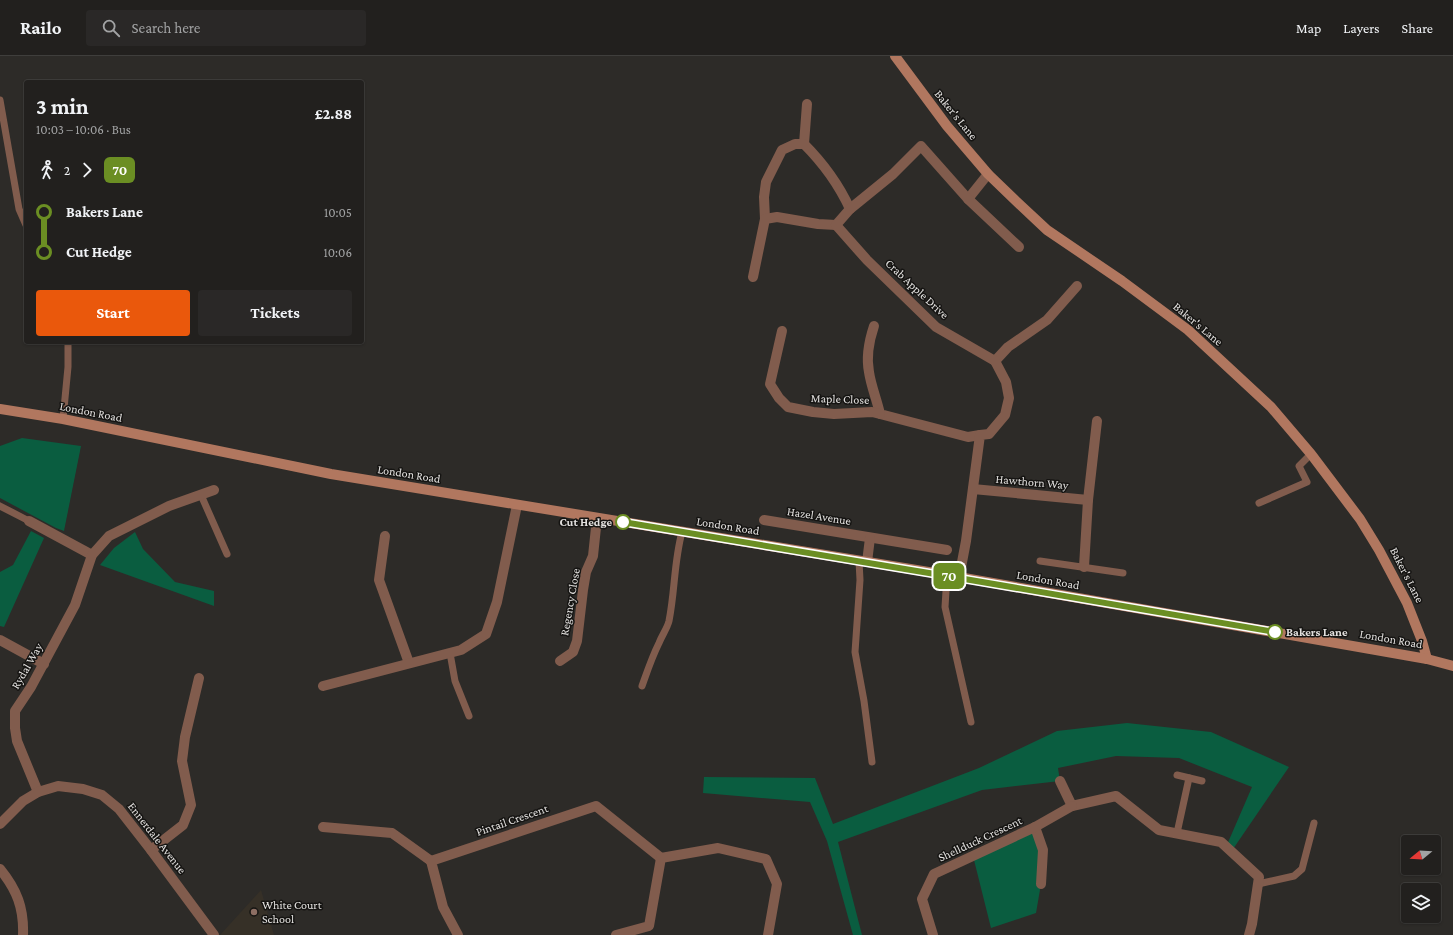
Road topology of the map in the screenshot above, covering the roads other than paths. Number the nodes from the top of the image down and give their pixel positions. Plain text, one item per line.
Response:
1 (895, 56) edge
2 (0, 100) edge
3 (807, 104) dead end
4 (804, 144) junction
5 (988, 174) junction
6 (968, 199) junction
7 (850, 209) junction
8 (764, 219) junction
9 (24, 220) edge
10 (836, 225) junction
11 (1019, 247) dead end
12 (753, 277) dead end
13 (1077, 286) dead end
14 (874, 326) dead end
15 (782, 331) dead end
16 (68, 344) edge
17 (994, 361) junction
18 (0, 408) edge
19 (880, 414) junction
20 (63, 419) junction
21 (1098, 421) dead end
22 (980, 435) junction
23 (1311, 454) junction
24 (973, 489) junction
25 (214, 490) dead end
26 (201, 495) junction
27 (1088, 500) junction
28 (1259, 503) dead end
29 (517, 505) junction
30 (0, 506) edge
31 (597, 518) junction
32 (764, 520) dead end
33 (29, 521) joint
34 (682, 532) junction
35 (385, 536) dead end
36 (870, 538) junction
37 (947, 550) dead end
38 (227, 554) dead end
39 (92, 555) junction
40 (1040, 561) dead end
41 (863, 562) junction
42 (1084, 567) junction
43 (1123, 573) dead end
44 (947, 576) junction
45 (959, 578) junction
46 (0, 640) edge
47 (450, 653) junction
48 (1427, 659) junction
49 (560, 661) dead end
50 (409, 663) junction
51 (44, 664) junction
52 (1453, 666) edge
53 (199, 678) dead end
54 (323, 686) dead end
55 (642, 686) dead end
56 (469, 716) dead end
57 (971, 722) dead end
58 (872, 762) dead end
59 (1177, 775) dead end
60 (1189, 778) junction
61 (1060, 781) dead end
62 (1202, 781) dead end
63 (38, 792) junction
64 (1072, 806) junction
65 (1314, 823) dead end
66 (0, 824) edge
67 (323, 827) dead end
68 (1035, 827) junction
69 (1177, 833) junction
70 (151, 850) junction
71 (662, 858) junction
72 (431, 861) junction
73 (0, 869) edge
74 (1041, 884) dead end
75 (1258, 884) junction
76 (23, 935) edge
77 (214, 935) edge
78 (458, 935) edge
79 (616, 935) edge
80 (768, 935) edge
81 (934, 935) edge
82 (1249, 935) edge

1 - 5 street, Baker's Lane
2 - 9 lane
3 - 4 street
4 - 7 street
4 - 8 street
5 - 6 street
5 - 23 street, Baker's Lane
6 - 7 street
6 - 11 street
7 - 10 street
8 - 10 street
8 - 12 street
10 - 17 street, Crab Apple Drive
13 - 17 street
14 - 19 street
15 - 19 street, Maple Close
16 - 20 lane
17 - 22 street, Crab Apple Drive
18 - 20 street, London Road
19 - 22 street
20 - 29 street, London Road
21 - 27 street
22 - 24 street
23 - 28 lane
23 - 48 street, Baker's Lane
24 - 27 street, Hawthorn Way
24 - 45 street
25 - 26 street, Rydal Way
26 - 38 lane
26 - 39 street, Rydal Way
27 - 42 street
29 - 31 street, London Road
29 - 47 street
30 - 33 lane
31 - 34 street, London Road
31 - 49 street, Regency Close
32 - 36 street, Hazel Avenue
33 - 39 street
34 - 41 street, London Road
34 - 55 lane
35 - 50 street
36 - 37 street, Hazel Avenue
36 - 41 street
39 - 51 street, Rydal Way
40 - 42 lane
41 - 44 street, London Road
41 - 58 lane
42 - 43 lane
44 - 45 street, London Road
44 - 57 lane
45 - 48 street, London Road
46 - 51 street
47 - 50 street
47 - 56 lane
48 - 52 street, London Road
50 - 54 street
51 - 63 street, Rydal Way
53 - 70 street
59 - 60 lane
60 - 62 lane
60 - 69 lane
61 - 64 street
63 - 66 street, Ennerdale Avenue
63 - 70 street, Ennerdale Avenue
64 - 68 street, Shellduck Crescent
64 - 69 street, Shellduck Crescent
65 - 75 lane
67 - 72 street
68 - 74 street
68 - 81 street, Shellduck Crescent
69 - 75 street
70 - 77 street, Ennerdale Avenue
71 - 72 street, Pintail Crescent
71 - 79 street
71 - 80 street
72 - 78 street
73 - 76 street
75 - 82 street

